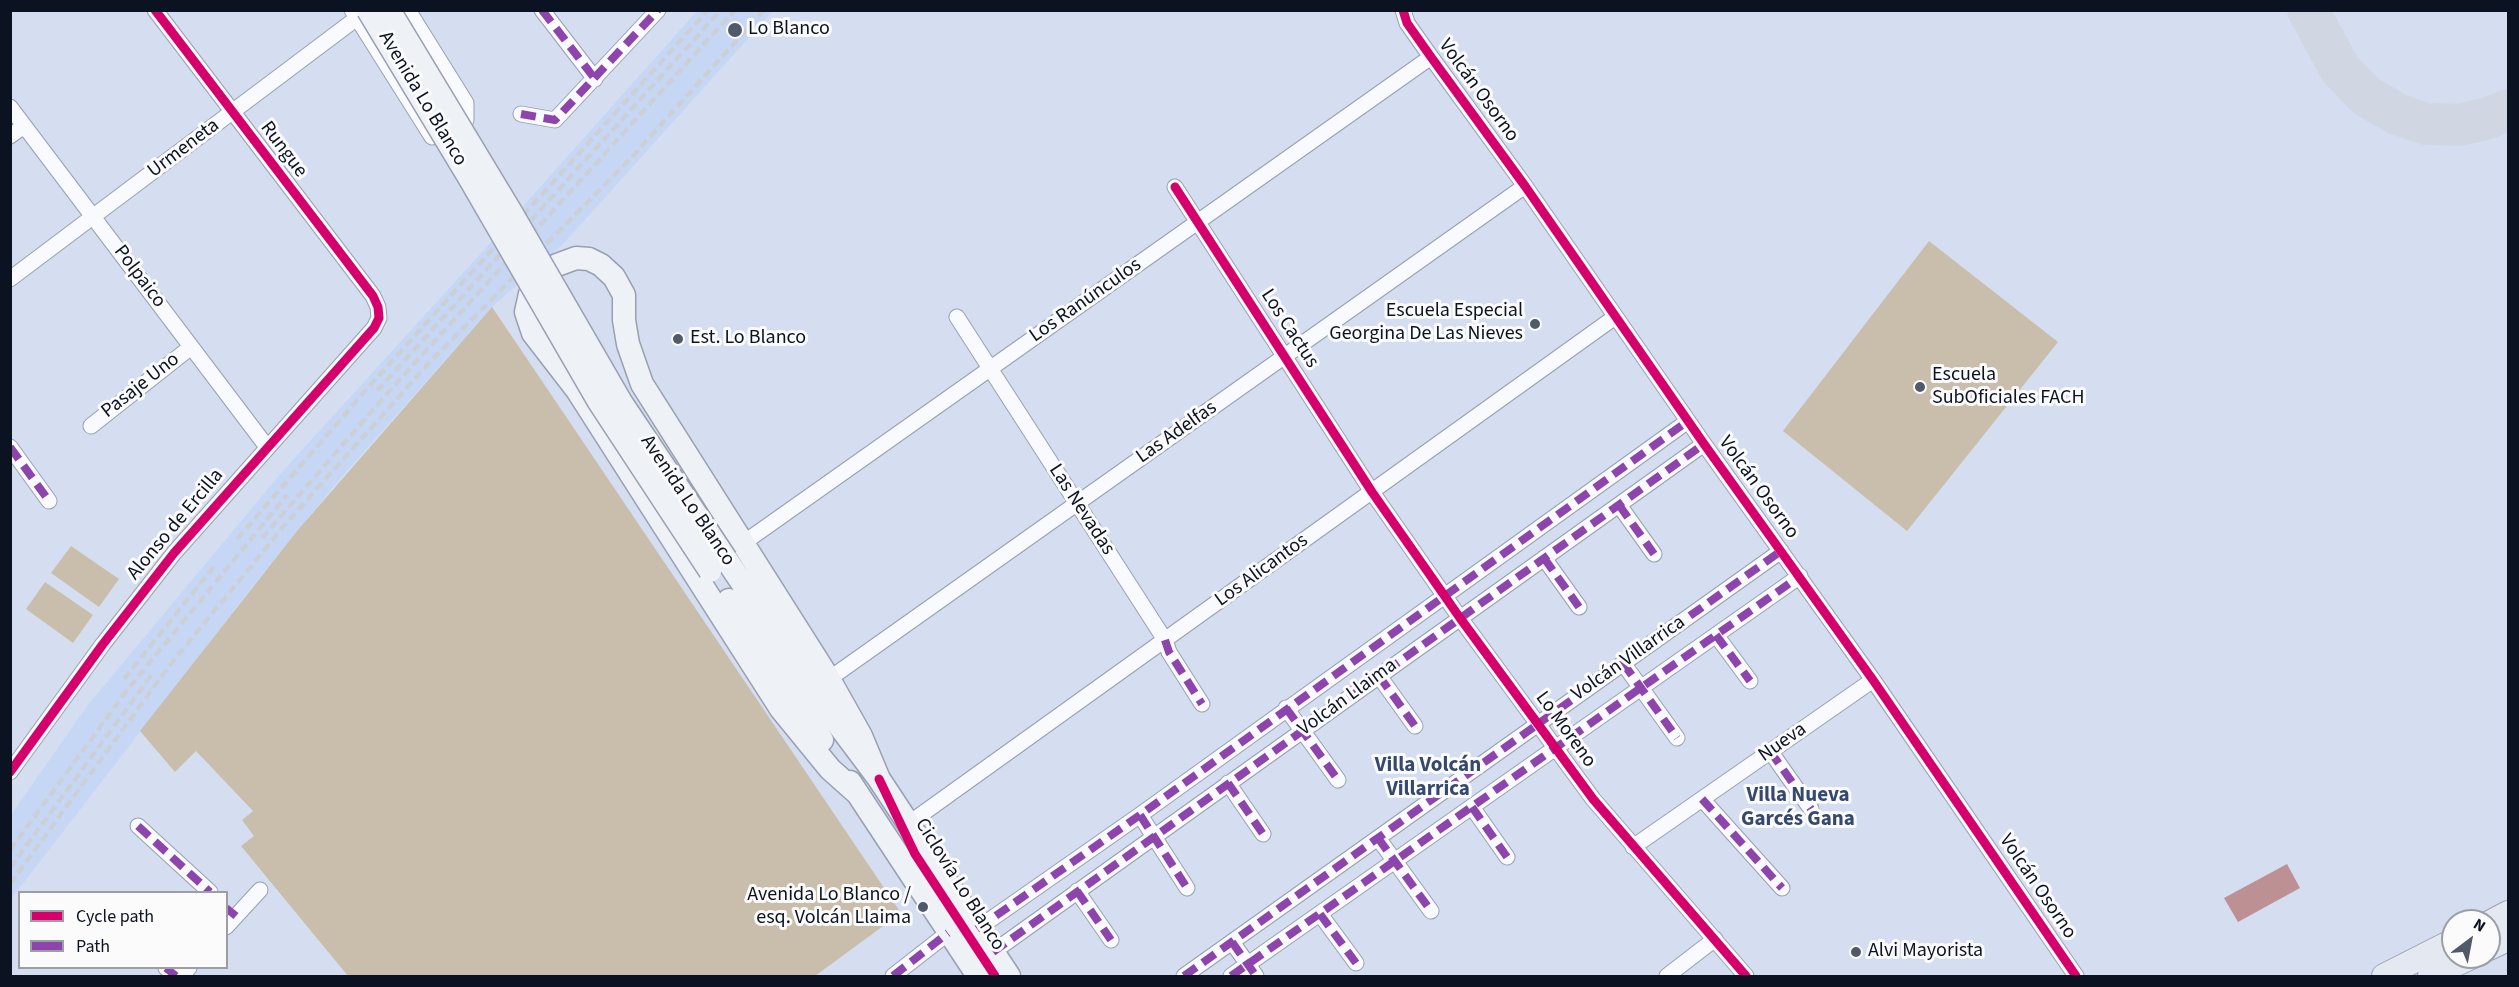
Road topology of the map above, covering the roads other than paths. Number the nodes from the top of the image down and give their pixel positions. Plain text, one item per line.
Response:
1 (155, 10) edge
2 (389, 10) edge
3 (408, 10) edge
4 (542, 10) edge
5 (658, 10) edge
6 (359, 13) edge
7 (1405, 17) edge
8 (1431, 57) junction
9 (595, 79) junction
10 (10, 107) edge
11 (232, 112) junction
12 (521, 114) dead end
13 (24, 126) junction
14 (10, 136) edge
15 (432, 137) junction
16 (462, 183) dead end
17 (1525, 186) junction
18 (1174, 187) dead end
19 (93, 217) junction
20 (1198, 222) junction
21 (10, 279) edge
22 (380, 312) joint
23 (957, 317) dead end
24 (1615, 317) junction
25 (191, 346) junction
26 (1285, 356) junction
27 (991, 369) junction
28 (1688, 421) junction
29 (91, 426) dead end
30 (1704, 444) junction
31 (10, 447) edge
32 (267, 447) junction
33 (1372, 492) junction
34 (49, 501) dead end
35 (1077, 503) junction
36 (1619, 505) junction
37 (1781, 551) junction
38 (1654, 554) dead end
39 (726, 558) junction
40 (1544, 558) junction
41 (1800, 576) junction
42 (1445, 596) junction
43 (1579, 607) dead end
44 (1460, 618) junction
45 (1716, 635) junction
46 (1165, 640) junction
47 (1623, 663) junction
48 (1379, 675) junction
49 (829, 679) junction
50 (1874, 680) junction
51 (1750, 681) dead end
52 (1641, 688) junction
53 (1202, 704) dead end
54 (1286, 708) junction
55 (1539, 723) junction
56 (1415, 726) dead end
57 (1303, 730) junction
58 (1677, 738) dead end
59 (1556, 748) junction
60 (1774, 756) junction
61 (10, 772) edge
62 (879, 779) junction
63 (1338, 780) dead end
64 (1228, 783) junction
65 (858, 794) junction
66 (1706, 803) junction
67 (1472, 807) junction
68 (1811, 809) dead end
69 (1140, 815) junction
70 (908, 824) junction
71 (138, 826) dead end
72 (1263, 834) dead end
73 (1154, 836) junction
74 (1378, 838) junction
75 (1633, 847) junction
76 (1507, 857) dead end
77 (1395, 861) junction
78 (1188, 888) dead end
79 (1782, 888) dead end
80 (260, 890) dead end
81 (209, 891) edge
82 (1077, 891) junction
83 (1431, 911) dead end
84 (1320, 914) junction
85 (230, 917) edge
86 (977, 928) junction
87 (948, 933) junction
88 (1111, 939) dead end
89 (1715, 939) junction
90 (1232, 942) junction
91 (2441, 947) edge
92 (993, 952) junction
93 (1356, 963) dead end
94 (2445, 969) edge
95 (1252, 971) edge
96 (892, 976) edge
97 (978, 976) edge
98 (1009, 976) edge
99 (1184, 976) edge
100 (1231, 976) edge
101 (1667, 976) edge
102 (1746, 976) edge
103 (2076, 976) edge
104 (2384, 976) edge
105 (2430, 976) edge

1 - 11 street, Rungue
2 - 39 main road, Avenida Lo Blanco, bridge
3 - 15 street
4 - 9 street
5 - 9 street
6 - 11 street, Urmeneta
6 - 15 street
6 - 39 main road, Avenida Lo Blanco, bridge
7 - 8 street, Volcán Osorno
8 - 17 street, Volcán Osorno
8 - 20 street, Los Ranúnculos
9 - 12 street
10 - 13 street, Polpaico
11 - 19 street, Urmeneta
11 - 22 street, Rungue
13 - 14 street
13 - 19 street, Polpaico
15 - 16 street
17 - 24 street, Volcán Osorno
17 - 26 street, Las Adelfas
18 - 20 street, Los Cactus
19 - 21 street, Urmeneta
19 - 25 street, Polpaico
20 - 26 street, Los Cactus
20 - 27 street, Los Ranúnculos
22 - 32 street, Alonso de Ercilla
23 - 27 street, Las Nevadas
24 - 28 street, Volcán Osorno
24 - 33 street, Los Alicantos
25 - 29 street, Pasaje Uno
25 - 32 street, Polpaico
26 - 33 street, Los Cactus
26 - 35 street, Las Adelfas
27 - 35 street, Las Nevadas
27 - 39 street, Los Ranúnculos
28 - 30 street, Volcán Osorno
28 - 42 street, Volcán Llaima
30 - 36 street, Volcán Llaima
30 - 37 street, Volcán Osorno
31 - 34 street
32 - 61 street, Alonso de Ercilla
33 - 42 street, Lo Moreno
33 - 46 street, Los Alicantos
35 - 46 street, Las Nevadas
35 - 49 street, Las Adelfas
36 - 38 street
36 - 40 street, Volcán Llaima
37 - 41 street, Volcán Osorno
37 - 47 street, Volcán Villarrica
39 - 49 main road
39 - 62 main road, Avenida Lo Blanco
39 - 65 main road, Avenida Lo Blanco
39 - 65 main road
40 - 43 street
40 - 44 street, Volcán Llaima
41 - 45 street, Volcán Villarrica
41 - 50 street, Volcán Osorno
42 - 44 street, Lo Moreno
42 - 54 street, Volcán Llaima
44 - 48 street, Volcán Llaima
44 - 55 street, Lo Moreno
45 - 51 street
45 - 52 street, Volcán Villarrica
46 - 53 street, Las Nevadas
46 - 70 street, Los Alicantos
47 - 52 street
47 - 55 street, Volcán Villarrica
48 - 56 street
48 - 57 street, Volcán Llaima
49 - 62 main road
50 - 60 street, Nueva
50 - 103 street, Volcán Osorno
52 - 58 street
52 - 59 street, Volcán Villarrica
54 - 57 street
54 - 69 street, Volcán Llaima
55 - 59 street, Lo Moreno
55 - 74 street, Volcán Villarrica
57 - 63 street
57 - 64 street, Volcán Llaima
59 - 67 street, Volcán Villarrica
59 - 75 street, Lo Moreno
60 - 66 street, Nueva
60 - 68 street
62 - 70 main road, Avenida Lo Blanco
64 - 72 street
64 - 73 street, Volcán Llaima
65 - 87 main road, Avenida Lo Blanco
66 - 75 street, Nueva
66 - 79 street
67 - 76 street
67 - 77 street, Volcán Villarrica
69 - 73 street
69 - 86 street, Volcán Llaima
70 - 86 main road, Avenida Lo Blanco
71 - 81 street
73 - 78 street
73 - 82 street, Volcán Llaima
74 - 77 street
74 - 90 street, Volcán Villarrica
75 - 89 street, Lo Moreno
77 - 83 street
77 - 84 street, Volcán Villarrica
80 - 85 street
82 - 88 street
82 - 92 street, Volcán Llaima
84 - 93 street
84 - 95 street, Volcán Villarrica
86 - 92 main road, Avenida Lo Blanco
87 - 96 street
87 - 97 main road, Avenida Lo Blanco
89 - 101 street
89 - 102 street, Lo Moreno
90 - 95 street
90 - 99 street, Volcán Villarrica
91 - 104 main road
92 - 98 main road, Avenida Lo Blanco
94 - 105 main road
95 - 100 street, Volcán Villarrica

